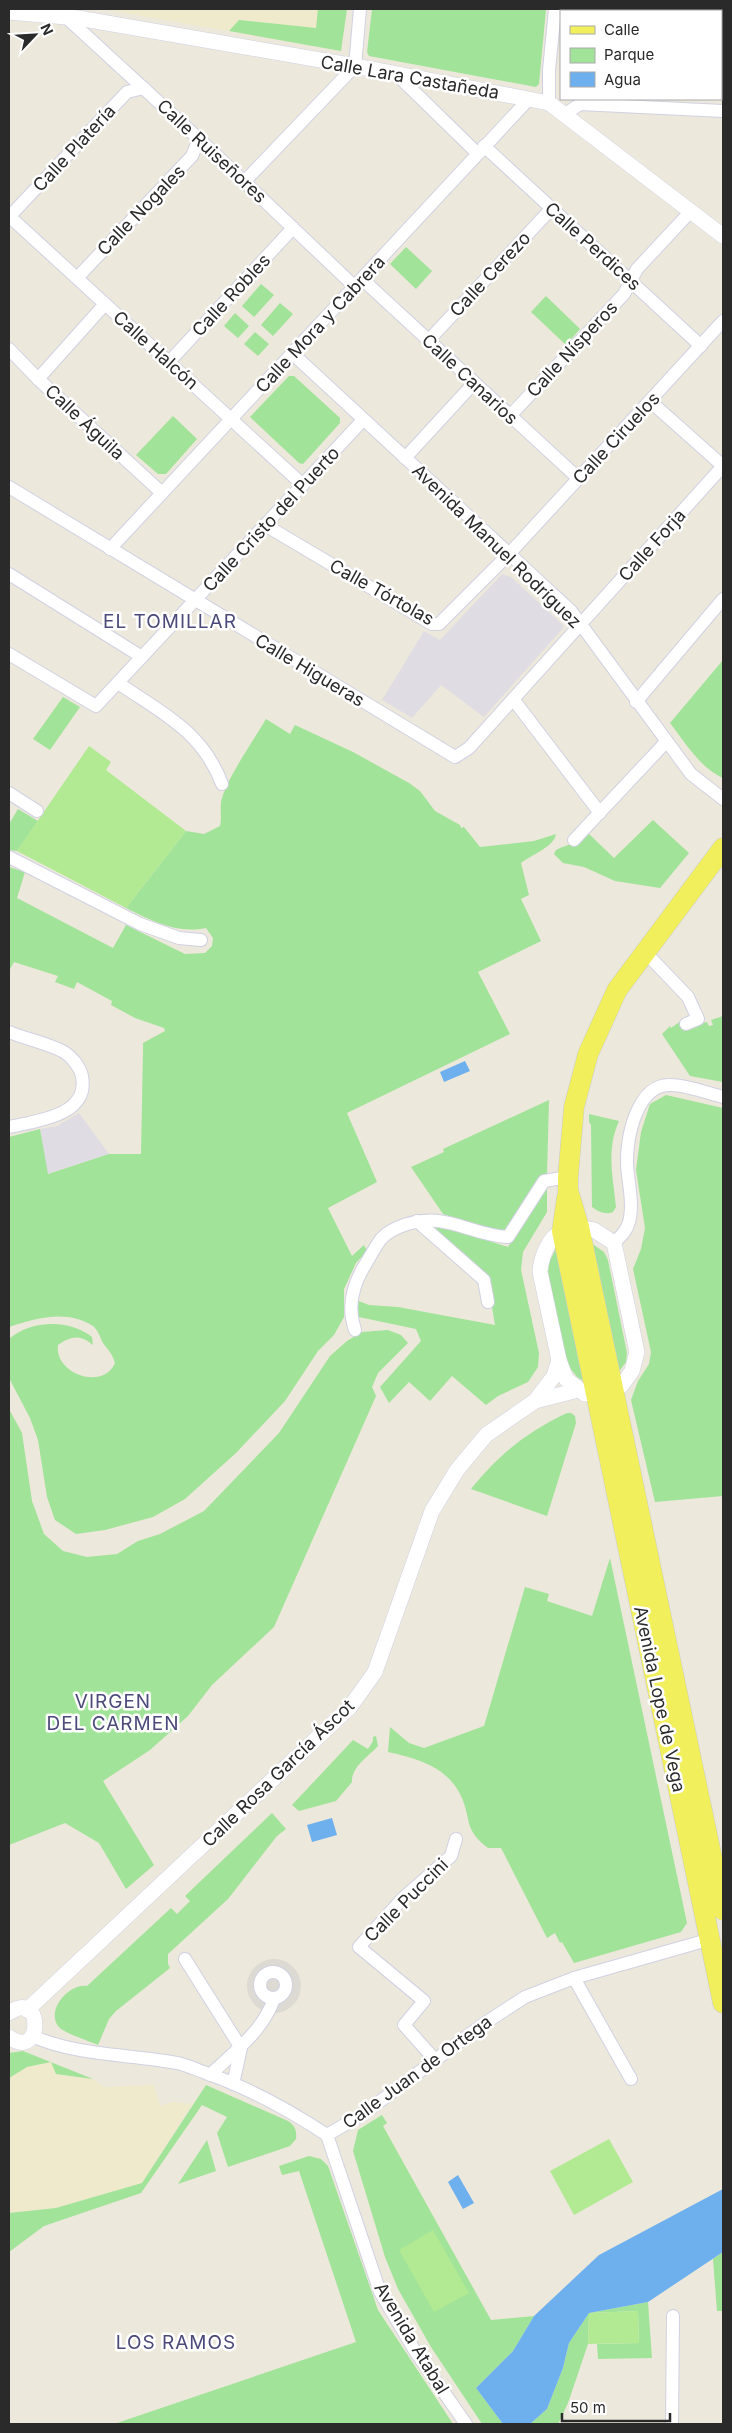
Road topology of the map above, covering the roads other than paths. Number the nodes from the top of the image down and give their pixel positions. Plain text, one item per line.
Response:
1 (39, 9) edge
2 (360, 9) edge
3 (555, 9) edge
4 (9, 12) edge
5 (61, 16) junction
6 (355, 66) junction
7 (396, 74) junction
8 (144, 88) junction
9 (530, 99) junction
10 (548, 102) junction
11 (723, 111) edge
12 (564, 115) junction
13 (199, 139) junction
14 (481, 149) junction
15 (244, 182) junction
16 (552, 208) junction
17 (691, 211) junction
18 (9, 216) edge
19 (293, 228) junction
20 (723, 236) edge
21 (77, 278) junction
22 (632, 281) junction
23 (358, 283) junction
24 (105, 304) junction
25 (723, 321) edge
26 (428, 340) junction
27 (701, 346) junction
28 (9, 349) edge
29 (293, 354) junction
30 (169, 362) junction
31 (38, 379) junction
32 (474, 383) junction
33 (651, 402) junction
34 (510, 416) junction
35 (232, 420) junction
36 (363, 420) junction
37 (405, 458) junction
38 (723, 466) edge
39 (578, 478) junction
40 (303, 485) junction
41 (9, 487) edge
42 (162, 493) junction
43 (265, 525) junction
44 (110, 549) junction
45 (509, 554) junction
46 (9, 574) edge
47 (723, 599) edge
48 (195, 600) junction
49 (581, 625) junction
50 (9, 654) edge
51 (142, 657) junction
52 (118, 683) junction
53 (514, 699) junction
54 (636, 702) junction
55 (666, 742) junction
56 (222, 784) dead end
57 (9, 793) edge
58 (723, 799) edge
59 (37, 811) dead end
60 (600, 813) junction
61 (574, 840) dead end
62 (723, 848) edge
63 (9, 857) edge
64 (201, 940) dead end
65 (645, 952) junction
66 (686, 1024) dead end
67 (9, 1032) edge
68 (723, 1097) edge
69 (9, 1128) edge
70 (568, 1184) junction
71 (416, 1221) junction
72 (571, 1229) junction
73 (614, 1243) junction
74 (488, 1302) dead end
75 (355, 1330) dead end
76 (559, 1360) junction
77 (595, 1392) junction
78 (535, 1401) junction
79 (456, 1839) dead end
80 (721, 1887) edge
81 (723, 1910) edge
82 (711, 1939) junction
83 (185, 1959) dead end
84 (574, 1978) junction
85 (274, 1999) dead end
86 (723, 2003) edge
87 (27, 2010) junction
88 (9, 2013) edge
89 (32, 2036) junction
90 (11, 2039) edge
91 (241, 2048) junction
92 (436, 2061) junction
93 (210, 2074) junction
94 (631, 2079) dead end
95 (233, 2084) junction
96 (327, 2135) junction
97 (673, 2316) dead end
98 (466, 2424) edge
99 (672, 2424) edge

1 - 5 street, Calle Lara Castañeda
2 - 6 street
3 - 10 street
4 - 5 street, Calle Lara Castañeda
5 - 6 street, Calle Lara Castañeda
5 - 8 street, Calle Ruiseñores
6 - 7 street, Calle Lara Castañeda
6 - 15 street
7 - 9 street, Calle Lara Castañeda
7 - 14 street, Calle Perdices
8 - 13 street, Calle Ruiseñores
8 - 18 street, Calle Platería
9 - 10 street, Calle Lara Castañeda
9 - 14 street, Calle Mora y Cabrera
10 - 12 street, Calle Lara Castañeda
11 - 12 street
12 - 17 street, Calle Lara Castañeda
13 - 15 street, Calle Ruiseñores
13 - 21 street, Calle Nogales
14 - 16 street, Calle Perdices
14 - 23 street, Calle Mora y Cabrera
15 - 19 street, Calle Ruiseñores
16 - 22 street, Calle Perdices
16 - 26 street, Calle Cerezo
17 - 20 street, Calle Lara Castañeda
17 - 22 street, Calle Nísperos
18 - 21 street, Calle Halcón
19 - 23 street, Calle Ruiseñores
19 - 30 street, Calle Robles
21 - 24 street, Calle Halcón
22 - 27 street, Calle Perdices
22 - 34 street, Calle Nísperos
23 - 26 street, Calle Canarios
23 - 29 street, Calle Mora y Cabrera
24 - 30 street, Calle Halcón
24 - 31 street
25 - 27 street, Calle Ciruelos
26 - 32 street, Calle Canarios
27 - 33 street, Calle Ciruelos
28 - 31 street, Calle Águila
29 - 35 street, Calle Mora y Cabrera
29 - 36 street, Avenida Manuel Rodríguez
30 - 35 street, Calle Halcón
31 - 42 street, Calle Águila
32 - 34 street, Calle Canarios
32 - 37 street
33 - 38 street
33 - 39 street, Calle Ciruelos
34 - 39 street, Calle Canarios
35 - 40 street, Calle Halcón
35 - 42 street, Calle Mora y Cabrera
36 - 37 street, Avenida Manuel Rodríguez
36 - 40 street, Calle Cristo del Puerto
37 - 45 street, Avenida Manuel Rodríguez
38 - 49 street, Calle Forja
39 - 45 street, Calle Ciruelos
40 - 43 street, Calle Cristo del Puerto
41 - 44 street, Calle Higueras
42 - 44 street, Calle Mora y Cabrera
43 - 45 street, Calle Tórtolas
43 - 48 street, Calle Cristo del Puerto
44 - 48 street, Calle Higueras
45 - 49 street, Avenida Manuel Rodríguez
46 - 51 street
47 - 54 street
48 - 51 street, Calle Cristo del Puerto
48 - 53 street, Calle Higueras
49 - 53 street, Calle Higueras
49 - 54 street, Avenida Manuel Rodríguez
50 - 52 street, Calle Cristo del Puerto
51 - 52 street, Calle Cristo del Puerto
52 - 56 street
53 - 60 street
54 - 55 street, Avenida Manuel Rodríguez
55 - 58 street, Avenida Manuel Rodríguez
55 - 60 street
57 - 59 street
60 - 61 street
62 - 65 main road, Avenida Lope de Vega
63 - 64 street
65 - 66 street
65 - 70 main road, Avenida Lope de Vega
67 - 69 street
68 - 73 street
70 - 71 street
70 - 72 main road, Avenida Lope de Vega
71 - 74 street
71 - 75 street
72 - 73 street
72 - 76 street
72 - 77 main road, Avenida Lope de Vega
73 - 77 street
76 - 77 street
76 - 78 street, Calle Rosa García Áscot
77 - 78 street, Calle Rosa García Áscot
77 - 80 main road, Avenida Lope de Vega
77 - 82 main road, Avenida Lope de Vega
78 - 87 street, Calle Rosa García Áscot
79 - 92 street, Calle Puccini
80 - 81 main road, Avenida Lope de Vega
82 - 84 street, Calle Juan de Ortega
82 - 86 main road, Avenida Lope de Vega
83 - 91 street
84 - 92 street, Calle Juan de Ortega
84 - 94 street
85 - 91 street
87 - 88 street
87 - 89 street
89 - 90 street
89 - 93 street, Calle Juan de Ortega
91 - 93 street
91 - 95 street
92 - 96 street, Calle Juan de Ortega
93 - 95 street, Calle Juan de Ortega
95 - 96 street, Calle Juan de Ortega
96 - 98 street, Avenida Atabal
97 - 99 street

